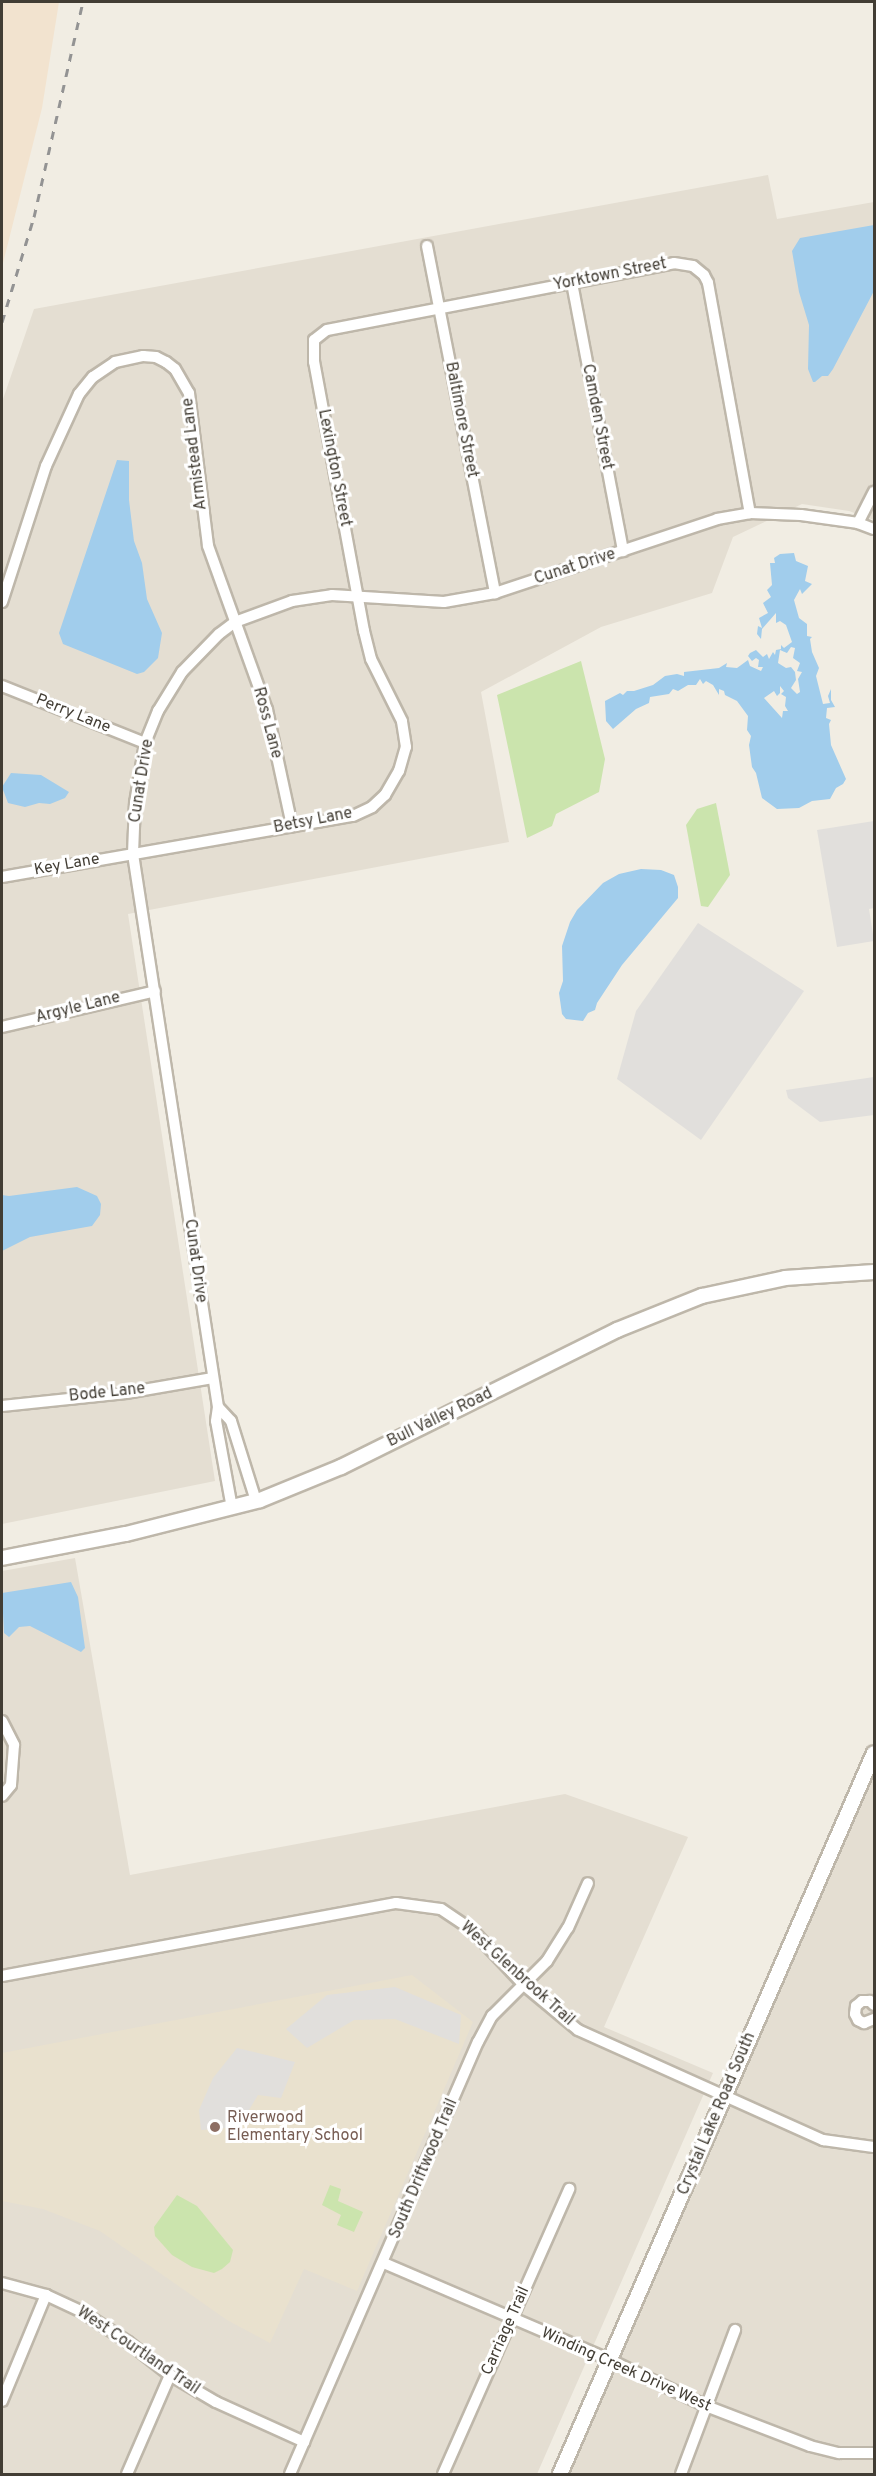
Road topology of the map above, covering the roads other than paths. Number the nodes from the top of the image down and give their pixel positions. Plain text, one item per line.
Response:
1 (427, 246) dead end
2 (572, 283) junction
3 (439, 307) junction
4 (314, 340) joint
5 (874, 492) edge
6 (750, 513) junction
7 (858, 523) junction
8 (874, 529) edge
9 (623, 551) junction
10 (495, 593) junction
11 (358, 597) junction
12 (2, 602) edge
13 (235, 622) junction
14 (2, 686) edge
15 (145, 743) junction
16 (292, 826) junction
17 (133, 854) junction
18 (2, 877) edge
19 (155, 991) junction
20 (2, 1027) edge
21 (874, 1272) edge
22 (213, 1378) junction
23 (2, 1406) edge
24 (218, 1407) junction
25 (256, 1501) junction
26 (232, 1508) junction
27 (2, 1558) edge
28 (2, 1721) edge
29 (874, 1753) edge
30 (2, 1796) edge
31 (588, 1883) dead end
32 (2, 1976) edge
33 (524, 1985) junction
34 (874, 2005) edge
35 (874, 2019) edge
36 (726, 2095) junction
37 (874, 2147) edge
38 (569, 2189) dead end
39 (384, 2264) junction
40 (2, 2283) edge
41 (46, 2295) junction
42 (511, 2318) junction
43 (735, 2330) dead end
44 (610, 2360) junction
45 (171, 2375) junction
46 (2, 2401) edge
47 (706, 2406) junction
48 (304, 2442) junction
49 (874, 2453) edge
50 (127, 2475) edge
51 (290, 2475) edge
52 (443, 2475) edge
53 (560, 2475) edge
54 (681, 2475) edge

1 - 3 street, Baltimore Street
2 - 3 street, Yorktown Street
2 - 6 street, Yorktown Street
2 - 9 street, Camden Street
3 - 4 street, Yorktown Street
3 - 10 street, Baltimore Street
4 - 11 street, Lexington Street
5 - 7 street
6 - 7 street, Cunat Drive
6 - 9 street, Cunat Drive
7 - 8 street, Cunat Drive
9 - 10 street, Cunat Drive
10 - 11 street, Cunat Drive
11 - 13 street, Cunat Drive
11 - 16 street, Betsy Lane
12 - 13 street, Armistead Lane
13 - 15 street, Cunat Drive
13 - 16 street, Ross Lane
14 - 15 street, Perry Lane
15 - 17 street, Cunat Drive
16 - 17 street, Betsy Lane
17 - 18 street, Key Lane
17 - 19 street, Cunat Drive
19 - 20 street, Argyle Lane
19 - 22 street, Cunat Drive
21 - 25 street, Bull Valley Road
22 - 23 street, Bode Lane
22 - 24 street, Cunat Drive
24 - 25 street, Cunat Drive
24 - 26 street, Cunat Drive
25 - 26 street, Bull Valley Road
26 - 27 street, Bull Valley Road
28 - 30 street
29 - 36 street, Crystal Lake Road South
31 - 33 street, South Driftwood Trail
32 - 33 street, West Glenbrook Trail
33 - 36 street, West Glenbrook Trail
33 - 39 street, South Driftwood Trail
34 - 35 street
36 - 37 street, West Glenbrook Trail
36 - 44 street, Crystal Lake Road South
38 - 42 street, Carriage Trail
39 - 42 street, Winding Creek Drive West
39 - 48 street, South Driftwood Trail
40 - 41 street, West Courtland Trail
41 - 45 street, West Courtland Trail
41 - 46 street
42 - 44 street, Winding Creek Drive West
42 - 52 street, Carriage Trail
43 - 47 street
44 - 47 street, Winding Creek Drive West
44 - 53 street, Crystal Lake Road South
45 - 48 street, West Courtland Trail
45 - 50 street
47 - 49 street, Winding Creek Drive West
47 - 54 street
48 - 51 street, South Driftwood Trail

